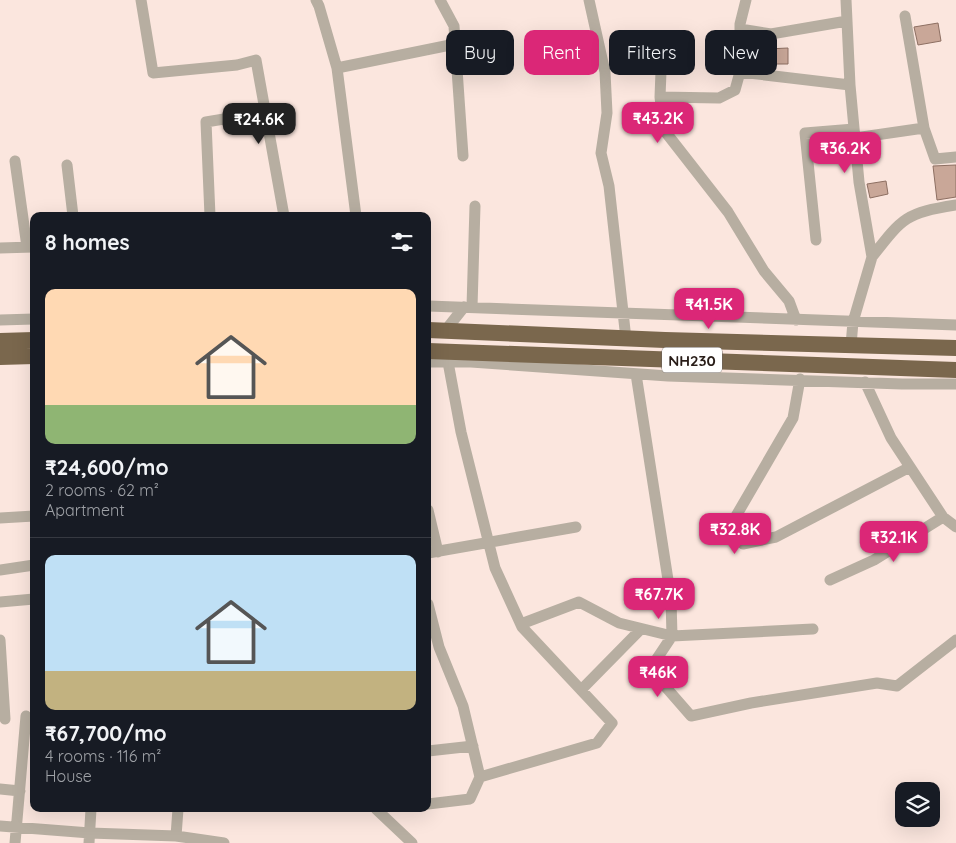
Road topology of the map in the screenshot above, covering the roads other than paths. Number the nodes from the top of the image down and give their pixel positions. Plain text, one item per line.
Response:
1 (141, 0) edge
2 (316, 0) edge
3 (440, 0) edge
4 (589, 0) edge
5 (746, 0) edge
6 (846, 0) edge
7 (905, 16) dead end
8 (847, 21) junction
9 (740, 28) joint
10 (454, 30) edge
11 (446, 46) edge
12 (337, 68) junction
13 (458, 75) edge
14 (661, 75) edge
15 (739, 75) edge
16 (764, 75) edge
17 (850, 86) junction
18 (660, 97) junction
19 (266, 112) junction
20 (924, 128) junction
21 (854, 133) junction
22 (463, 156) dead end
23 (956, 157) edge
24 (15, 161) dead end
25 (68, 165) dead end
26 (956, 205) edge
27 (475, 206) dead end
28 (72, 212) edge
29 (210, 212) edge
30 (283, 212) edge
31 (355, 212) edge
32 (816, 240) dead end
33 (30, 247) edge
34 (0, 248) edge
35 (872, 257) junction
36 (431, 306) edge
37 (468, 307) junction
38 (625, 314) junction
39 (30, 319) edge
40 (0, 320) edge
41 (796, 320) junction
42 (853, 322) junction
43 (956, 325) edge
44 (431, 330) edge
45 (445, 331) junction
46 (626, 339) junction
47 (30, 340) edge
48 (0, 341) edge
49 (851, 345) junction
50 (956, 348) edge
51 (431, 351) edge
52 (30, 356) edge
53 (0, 357) edge
54 (468, 357) junction
55 (431, 362) edge
56 (448, 362) junction
57 (834, 366) junction
58 (956, 370) edge
59 (636, 374) junction
60 (800, 379) junction
61 (825, 380) junction
62 (865, 382) junction
63 (956, 384) edge
64 (910, 467) junction
65 (30, 516) edge
66 (943, 517) junction
67 (0, 518) edge
68 (576, 527) dead end
69 (956, 527) edge
70 (431, 535) edge
71 (489, 543) junction
72 (433, 552) edge
73 (30, 566) edge
74 (0, 570) edge
75 (830, 580) dead end
76 (30, 599) edge
77 (0, 602) edge
78 (431, 616) edge
79 (521, 624) junction
80 (641, 629) junction
81 (812, 629) dead end
82 (672, 636) junction
83 (0, 640) edge
84 (956, 640) edge
85 (581, 690) junction
86 (30, 716) edge
87 (2, 719) edge
88 (473, 746) junction
89 (431, 751) edge
90 (480, 777) junction
91 (0, 789) edge
92 (20, 791) junction
93 (431, 804) edge
94 (91, 812) edge
95 (178, 812) edge
96 (383, 812) edge
97 (0, 826) edge
98 (16, 828) junction
99 (176, 836) junction
100 (90, 838) edge
101 (15, 843) edge
102 (224, 843) edge
103 (412, 843) edge

1 - 19 street
2 - 12 street
3 - 10 street
4 - 38 street
5 - 9 street
6 - 8 street
7 - 20 street
8 - 9 street
8 - 17 street
11 - 12 street
12 - 31 street
13 - 22 street
14 - 18 street
15 - 18 street
16 - 17 street
17 - 21 street
18 - 41 street
19 - 29 street
19 - 30 street
20 - 21 street
20 - 23 street
21 - 32 street
21 - 35 street
24 - 33 street
25 - 28 street
26 - 35 street
27 - 37 street
33 - 34 street
35 - 42 street
36 - 37 street
37 - 38 street
37 - 45 street
38 - 41 street
38 - 46 street
39 - 40 street
41 - 42 street
42 - 43 street
42 - 49 street
44 - 45 highway, NH230
45 - 46 highway, NH230
46 - 49 highway, NH230
47 - 48 highway
49 - 50 highway, NH230
51 - 54 highway, NH230
52 - 53 highway
54 - 56 street
54 - 57 highway, NH230
54 - 59 street
55 - 56 street
56 - 71 street
57 - 58 highway, NH230
57 - 61 street
59 - 60 street
59 - 82 street
60 - 61 street
60 - 64 street
61 - 62 street
62 - 63 street
62 - 64 street
64 - 66 street
65 - 67 street
66 - 69 street
66 - 75 street
68 - 71 street
70 - 72 street
71 - 72 street
71 - 79 street
73 - 74 street
76 - 77 street
78 - 88 street
79 - 80 street
79 - 85 street
80 - 82 street
80 - 85 street
81 - 82 street
82 - 84 street
83 - 87 street
85 - 90 street
86 - 87 street
86 - 92 street
88 - 89 street
88 - 90 street
90 - 93 street
91 - 92 street
92 - 98 street
94 - 100 street
95 - 99 street
96 - 103 street
97 - 98 street
98 - 100 street
98 - 101 street
99 - 100 street
99 - 102 street

